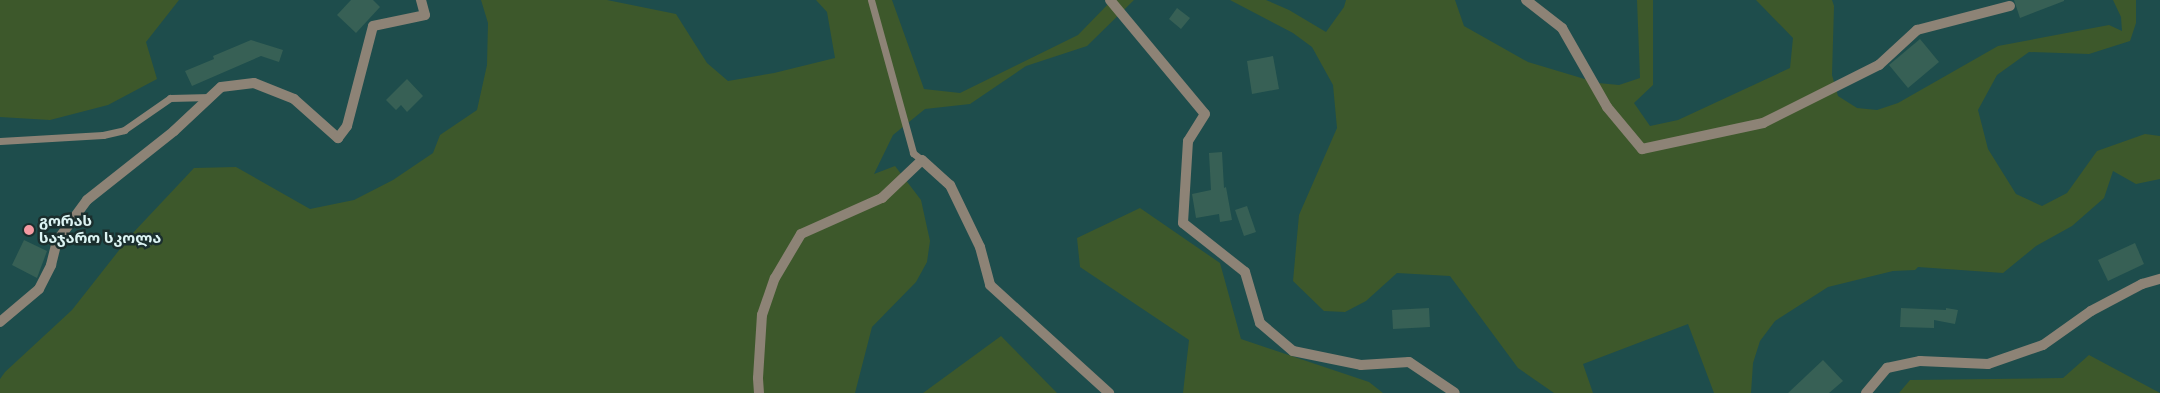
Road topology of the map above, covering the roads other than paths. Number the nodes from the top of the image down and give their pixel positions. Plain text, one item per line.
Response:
1 (421, 0) edge
2 (871, 0) edge
3 (1110, 0) edge
4 (1526, 0) edge
5 (2010, 6) dead end
6 (210, 97) junction
7 (0, 141) edge
8 (922, 160) junction
9 (2160, 279) edge
10 (0, 322) edge
11 (759, 393) edge
12 (1109, 393) edge
13 (1455, 393) edge
14 (1866, 393) edge

1 - 6 street
2 - 8 lane
3 - 13 street
4 - 5 street
6 - 7 lane
6 - 10 street
8 - 11 street
8 - 12 street
9 - 14 street

